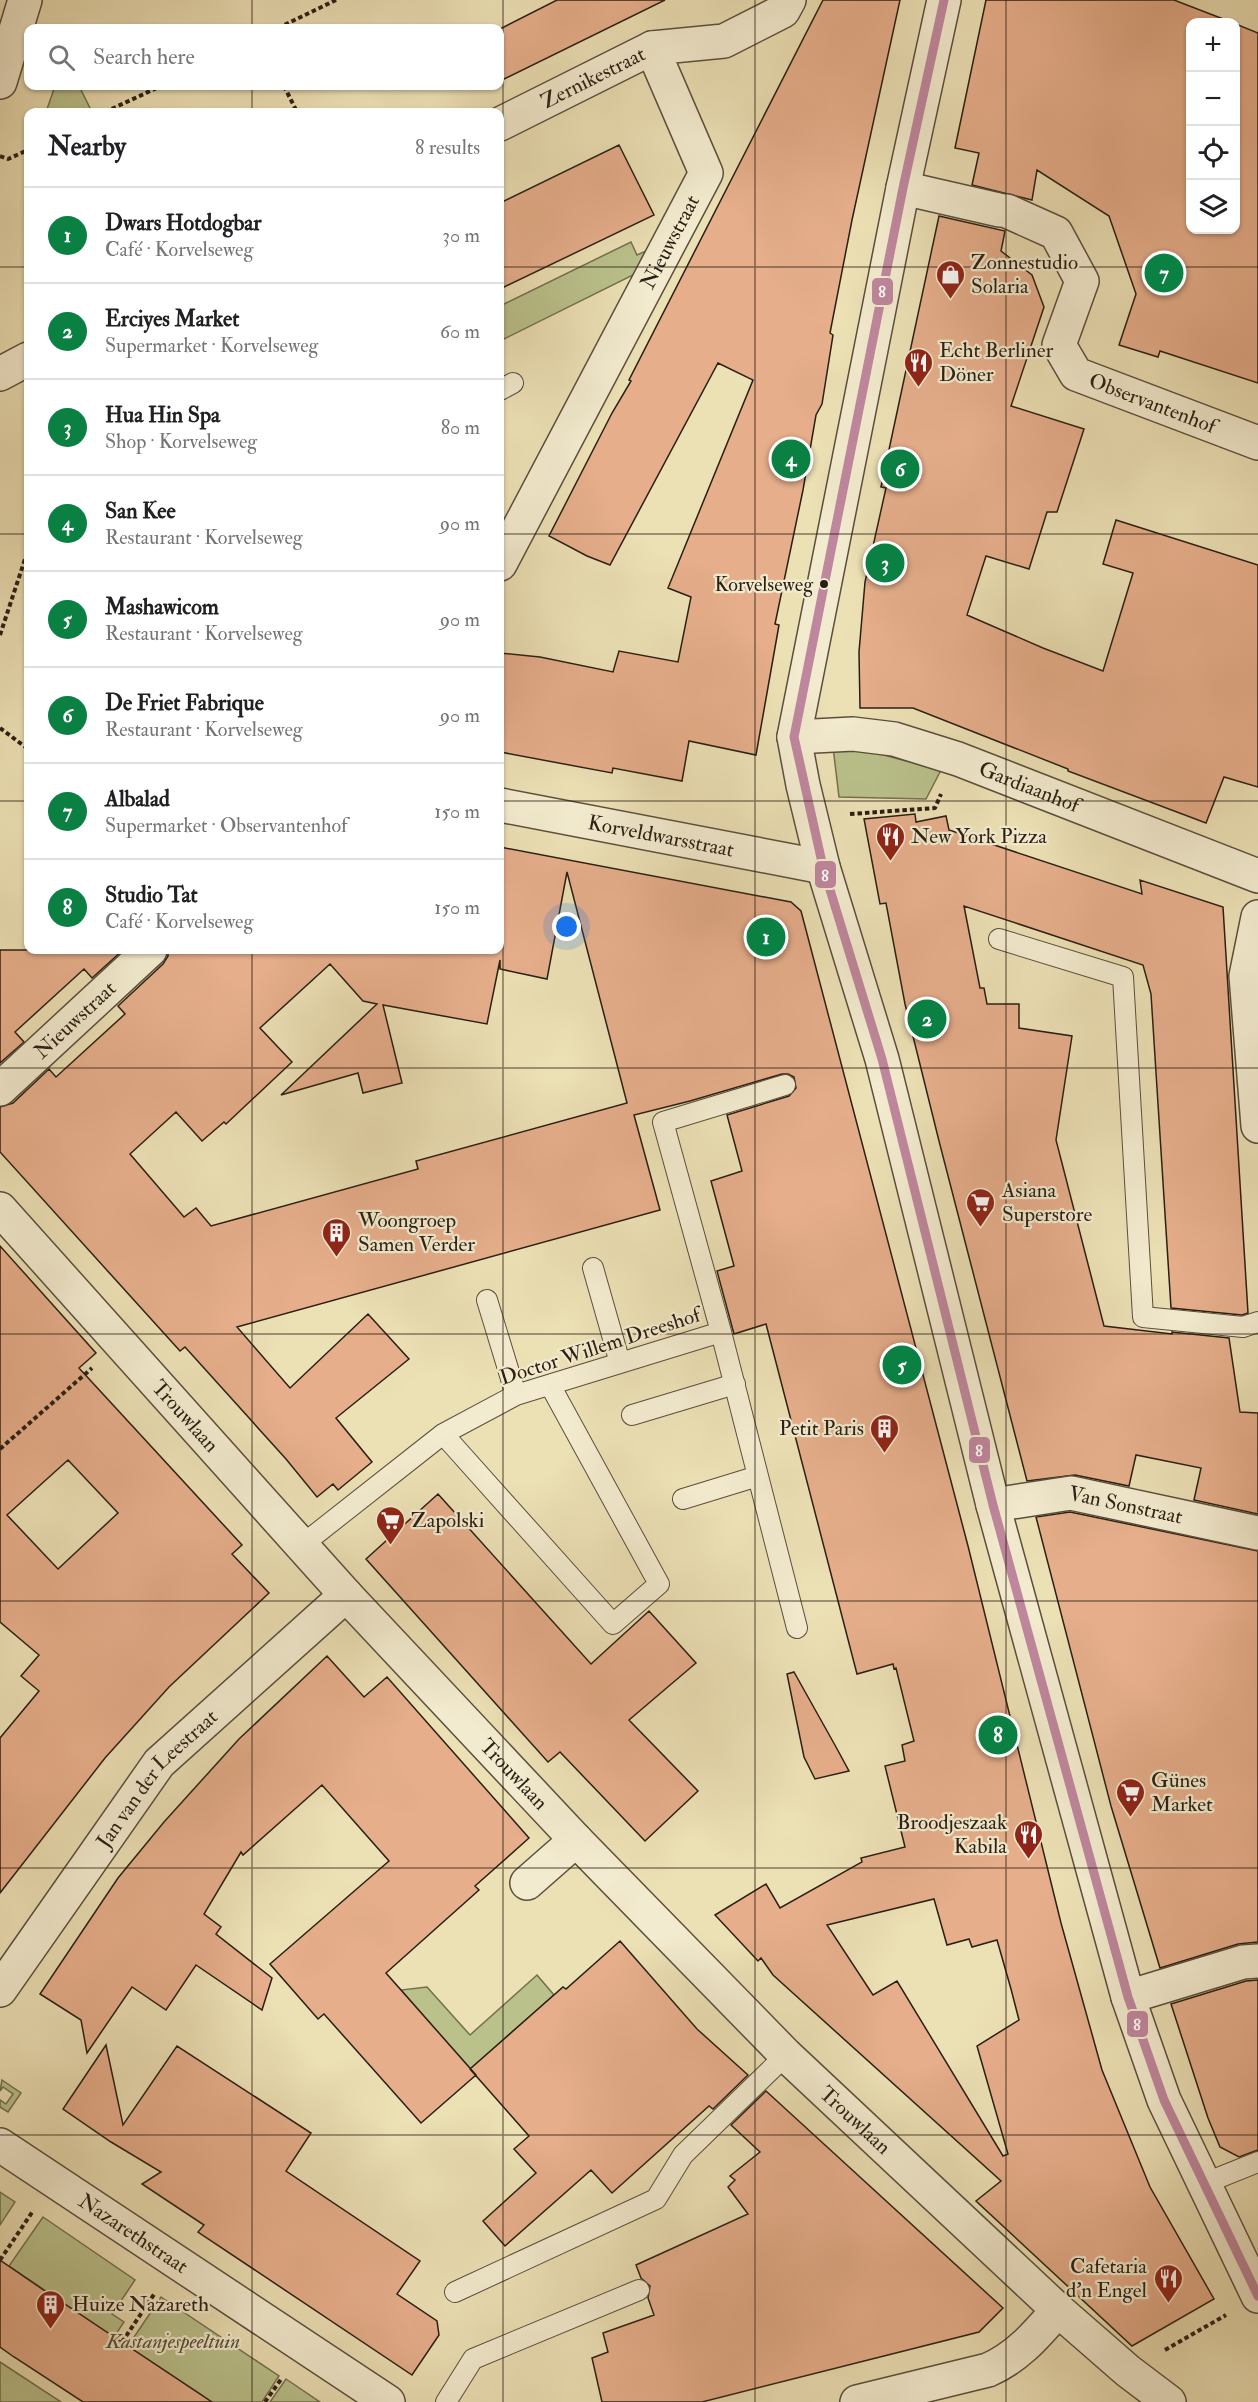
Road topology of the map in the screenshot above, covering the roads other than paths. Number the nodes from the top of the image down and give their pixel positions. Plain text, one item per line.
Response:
1 (25, 0) edge
2 (789, 0) edge
3 (944, 0) edge
4 (652, 48) junction
5 (0, 82) edge
6 (504, 122) edge
7 (903, 188) junction
8 (24, 361) edge
9 (0, 374) edge
10 (1258, 443) edge
11 (504, 552) edge
12 (794, 736) junction
13 (504, 806) edge
14 (823, 867) junction
15 (1258, 876) edge
16 (1258, 917) edge
17 (999, 939) dead end
18 (146, 954) edge
19 (1253, 1014) edge
20 (785, 1085) dead end
21 (0, 1089) edge
22 (1258, 1126) edge
23 (0, 1209) edge
24 (593, 1268) dead end
25 (487, 1300) dead end
26 (1258, 1322) edge
27 (721, 1332) junction
28 (620, 1363) junction
29 (735, 1384) junction
30 (550, 1385) junction
31 (516, 1395) junction
32 (632, 1415) dead end
33 (444, 1434) junction
34 (758, 1476) junction
35 (683, 1499) dead end
36 (993, 1505) junction
37 (1258, 1533) edge
38 (302, 1545) junction
39 (346, 1595) junction
40 (797, 1628) dead end
41 (576, 1840) junction
42 (527, 1883) dead end
43 (1258, 1961) edge
44 (0, 1990) edge
45 (1128, 1997) junction
46 (786, 2055) junction
47 (0, 2145) edge
48 (1258, 2162) edge
49 (1203, 2184) junction
50 (639, 2290) dead end
51 (455, 2292) dead end
52 (1258, 2296) edge
53 (1058, 2310) junction
54 (388, 2402) edge
55 (446, 2402) edge
56 (857, 2402) edge
57 (1169, 2402) edge

1 - 5 street
2 - 4 street
3 - 7 street
4 - 6 street, Zernikestraat
4 - 11 street, Nieuwstraat
7 - 10 street, Observantenhof
7 - 12 street
8 - 9 street
12 - 14 street
12 - 15 street, Gardiaanhof
13 - 14 street, Korveldwarsstraat
14 - 36 street
16 - 19 street
17 - 26 lane
18 - 21 street, Nieuwstraat
19 - 22 street
20 - 27 lane, Doctor Willem Dreeshof
23 - 38 street, Trouwlaan
24 - 28 lane
25 - 31 lane
27 - 28 lane, Doctor Willem Dreeshof
27 - 29 lane
28 - 30 lane, Doctor Willem Dreeshof
29 - 32 lane
29 - 34 lane
30 - 31 lane, Doctor Willem Dreeshof
30 - 33 lane
31 - 33 lane, Doctor Willem Dreeshof
33 - 38 lane, Doctor Willem Dreeshof
34 - 35 lane
34 - 40 lane
36 - 37 street, Van Sonstraat
36 - 45 street
38 - 39 street, Trouwlaan
39 - 41 street, Trouwlaan
39 - 44 street, Jan van der Leestraat
41 - 42 street
41 - 46 street, Trouwlaan
43 - 45 street
45 - 49 street
46 - 51 lane
46 - 53 street, Trouwlaan
47 - 54 street, Nazarethstraat
48 - 49 lane
49 - 52 street
50 - 55 lane
53 - 56 street
53 - 57 street, Trouwlaan

